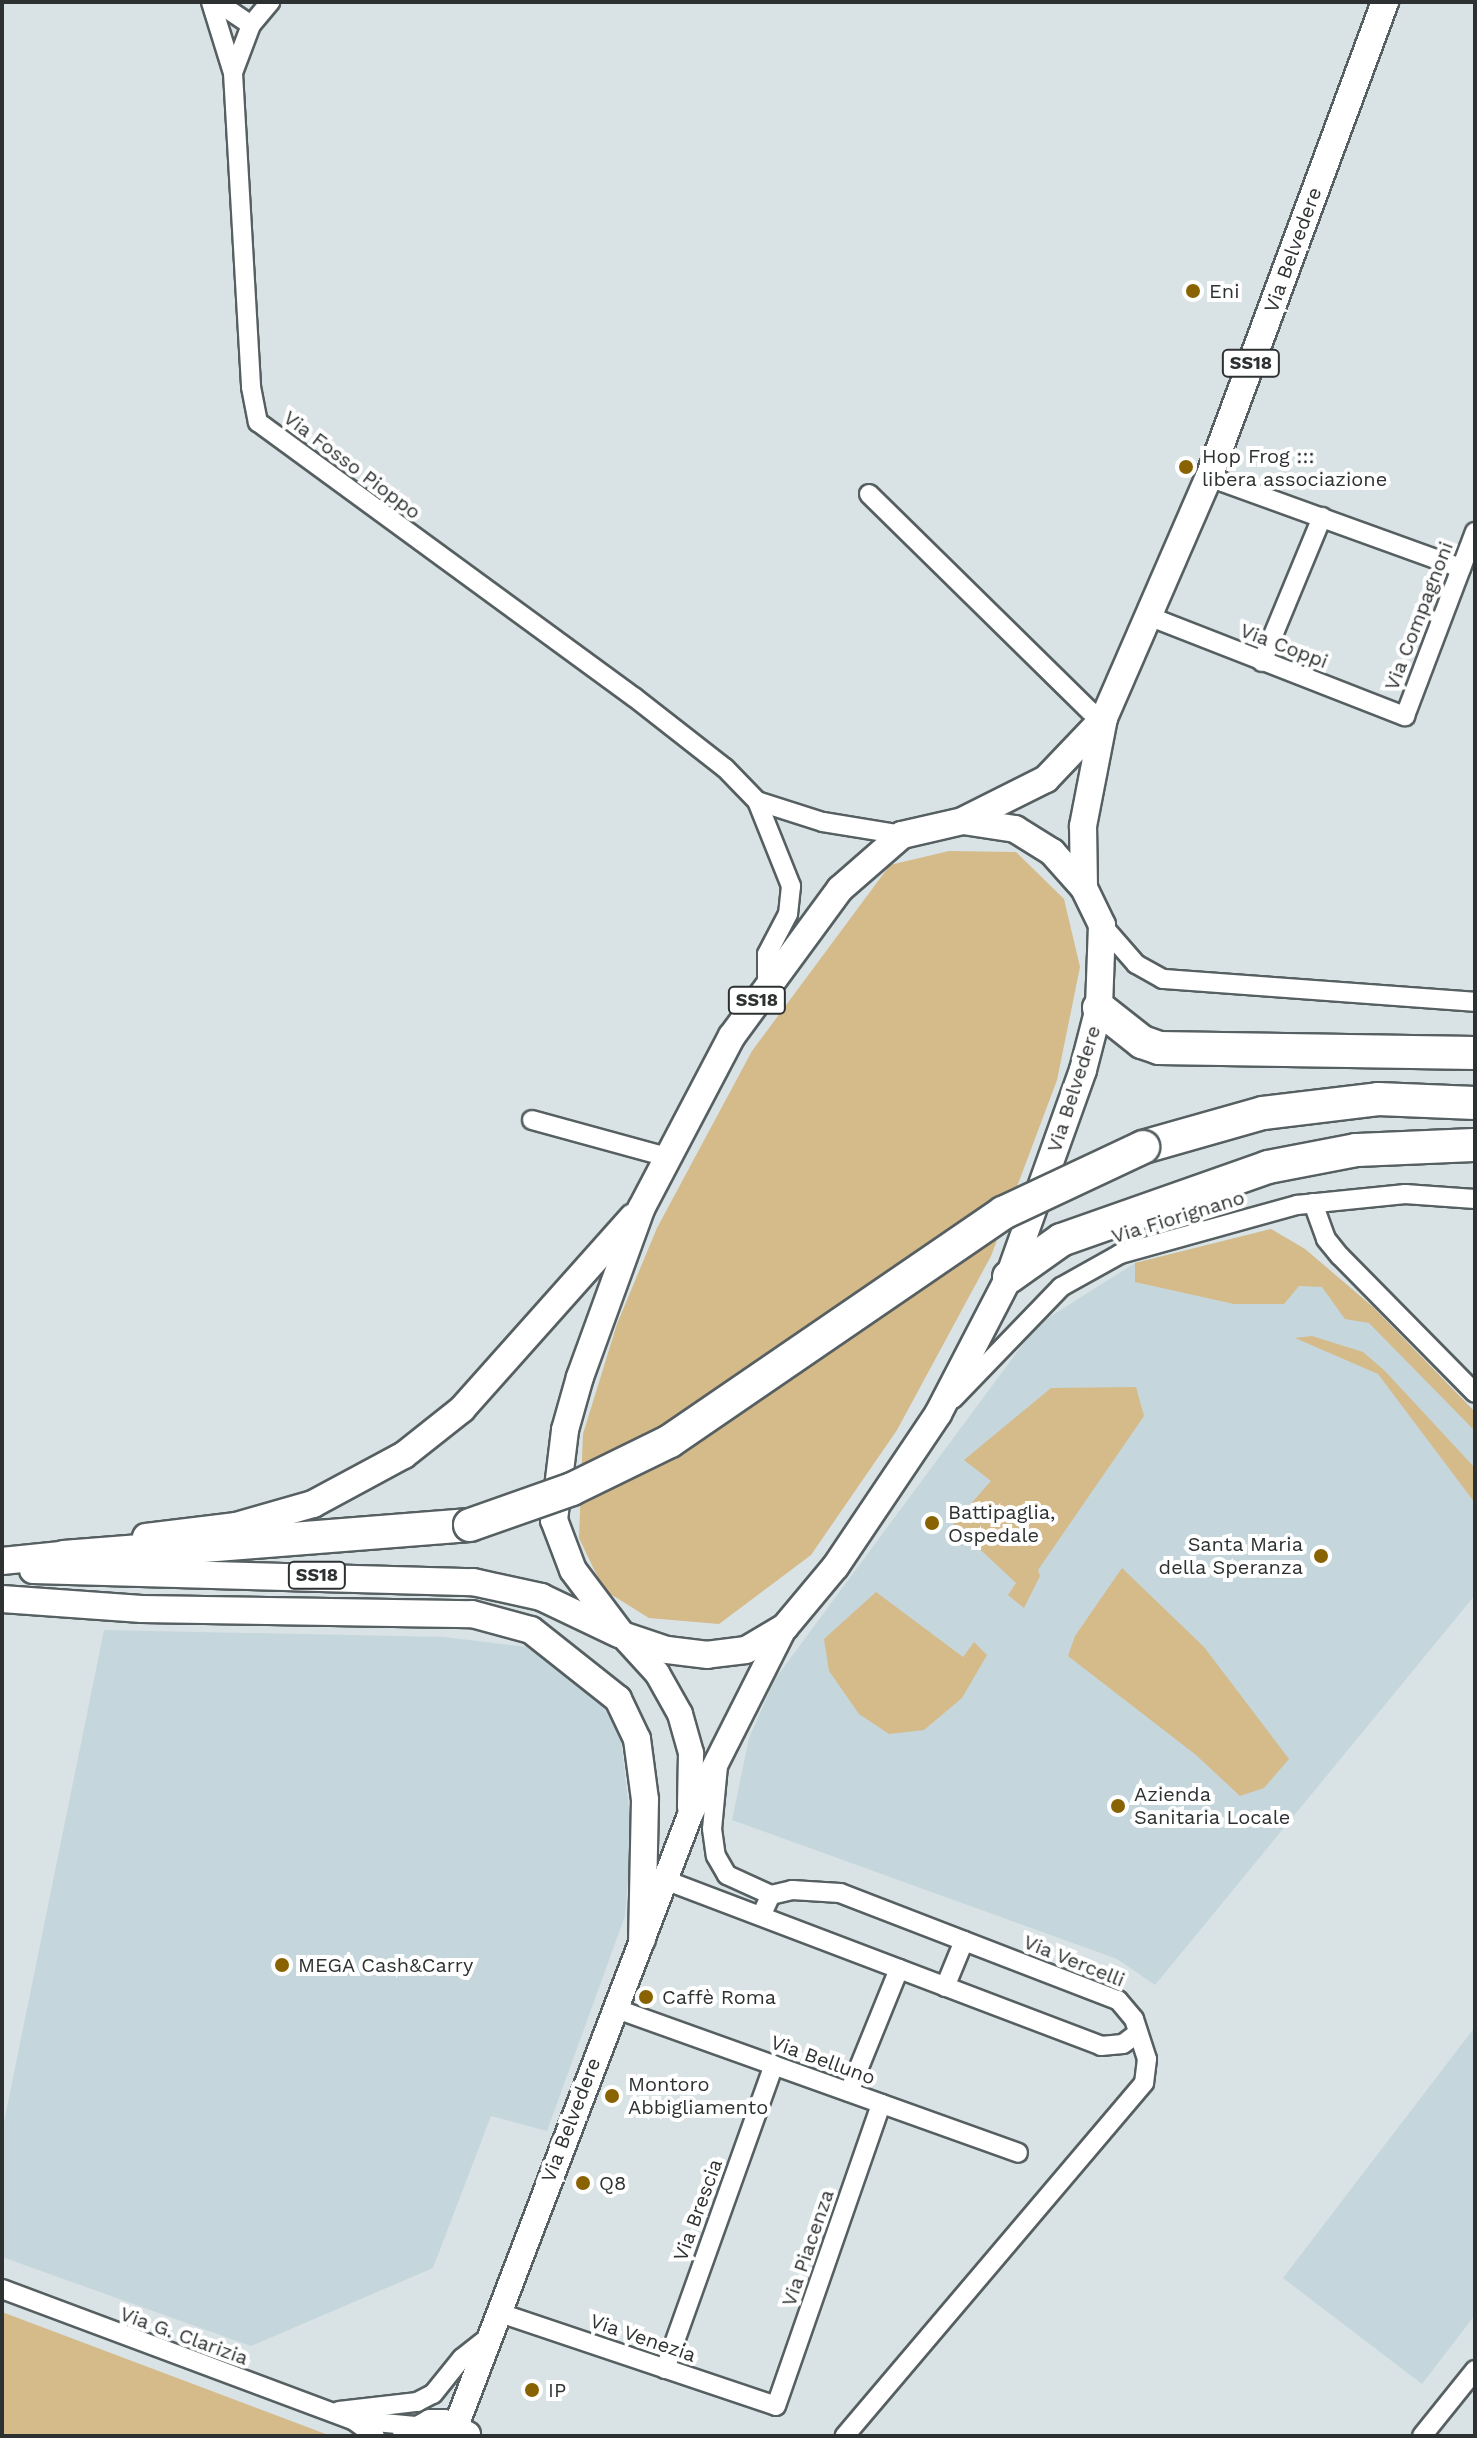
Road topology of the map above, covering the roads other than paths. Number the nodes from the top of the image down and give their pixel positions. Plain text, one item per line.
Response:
1 (211, 2) edge
2 (217, 2) edge
3 (270, 2) edge
4 (1385, 2) edge
5 (251, 25) junction
6 (233, 73) junction
7 (1209, 477) junction
8 (869, 494) dead end
9 (1322, 517) junction
10 (1475, 532) edge
11 (1461, 568) junction
12 (1148, 616) junction
13 (1262, 662) junction
14 (1405, 716) joint
15 (1104, 718) junction
16 (757, 801) junction
17 (963, 821) junction
18 (902, 835) junction
19 (1084, 888) junction
20 (1102, 925) junction
21 (767, 985) junction
22 (1475, 1002) edge
23 (1099, 1008) junction
24 (1475, 1053) edge
25 (1475, 1103) edge
26 (532, 1120) dead end
27 (1475, 1145) edge
28 (667, 1157) junction
29 (1475, 1199) edge
30 (1305, 1204) junction
31 (641, 1209) junction
32 (1009, 1277) junction
33 (1475, 1393) edge
34 (938, 1414) junction
35 (64, 1557) junction
36 (2, 1563) edge
37 (2, 1599) edge
38 (785, 1627) junction
39 (622, 1635) junction
40 (718, 1758) junction
41 (690, 1815) junction
42 (665, 1880) junction
43 (771, 1895) junction
44 (761, 1916) junction
45 (642, 1939) junction
46 (964, 1941) junction
47 (899, 1969) junction
48 (945, 1987) junction
49 (614, 2008) junction
50 (1135, 2035) junction
51 (774, 2065) junction
52 (849, 2092) junction
53 (881, 2104) junction
54 (1018, 2153) dead end
55 (2, 2289) edge
56 (497, 2312) junction
57 (486, 2339) junction
58 (665, 2369) junction
59 (1475, 2370) edge
60 (776, 2406) joint
61 (331, 2412) junction
62 (353, 2420) junction
63 (411, 2431) edge
64 (463, 2431) edge
65 (375, 2436) edge
66 (845, 2436) edge
67 (1422, 2436) edge

1 - 6 street, Via Fosso Pioppo
2 - 5 street
3 - 5 street
4 - 7 main road, Via Belvedere / SS18
5 - 6 street
6 - 16 street, Via Fosso Pioppo
7 - 9 street
7 - 12 main road, Via Belvedere / SS18
8 - 15 street
9 - 11 street
9 - 13 street
10 - 11 street, Via Compagnoni
11 - 14 street, Via Compagnoni
12 - 13 street, Via Coppi
12 - 15 main road, Via Belvedere / SS18
13 - 14 street, Via Coppi
15 - 17 main road, SS18
15 - 19 main road, SS18
16 - 18 street
16 - 21 street
17 - 18 main road, Via Belvedere / SS18
17 - 19 main road, Via Belvedere / SS18
18 - 21 main road, Via Belvedere / SS18
19 - 20 main road, Via Belvedere / SS18
20 - 22 street
20 - 23 main road, Via Belvedere / SS18
21 - 28 main road, Via Belvedere / SS18
23 - 24 highway
23 - 32 main road, Via Belvedere / SS18
25 - 35 highway, bridge
26 - 28 street
27 - 32 highway
28 - 31 main road, Via Belvedere / SS18
29 - 30 street, Via Fiorignano
30 - 33 street
30 - 34 street, Via Fiorignano
31 - 35 main road, SS18
31 - 39 main road, Via Belvedere / SS18
32 - 34 main road, Via Belvedere / SS18
34 - 38 main road, Via Belvedere / SS18
35 - 36 main road, SS18
36 - 39 main road, SS18
37 - 45 main road
38 - 39 main road, Via Belvedere / SS18
38 - 40 main road, Via Belvedere
39 - 41 main road, Via Belvedere
40 - 41 main road, Via Belvedere
40 - 43 street
41 - 42 main road, Via Belvedere
42 - 44 street
42 - 45 main road, Via Belvedere
43 - 44 street
43 - 46 street, Via Vercelli
44 - 47 street
45 - 49 main road, Via Belvedere
46 - 48 street
46 - 50 street, Via Vercelli
47 - 48 street
47 - 52 street
48 - 50 street
49 - 51 street, Via Belluno
49 - 56 main road, Via Belvedere
50 - 66 street, Via Vercelli
51 - 52 street, Via Belluno
51 - 58 street, Via Brescia
52 - 53 street, Via Belluno
53 - 54 street, Via Belluno
53 - 60 street, Via Piacenza
55 - 61 street, Via G. Clarizia
56 - 57 main road, Via Belvedere
56 - 58 street, Via Venezia
57 - 61 street
57 - 64 main road, Via Belvedere
58 - 60 street, Via Venezia
59 - 67 street
61 - 62 street, Via G. Clarizia
62 - 63 street, Via G. Clarizia
62 - 65 street, Via G. Clarizia
63 - 64 main road

